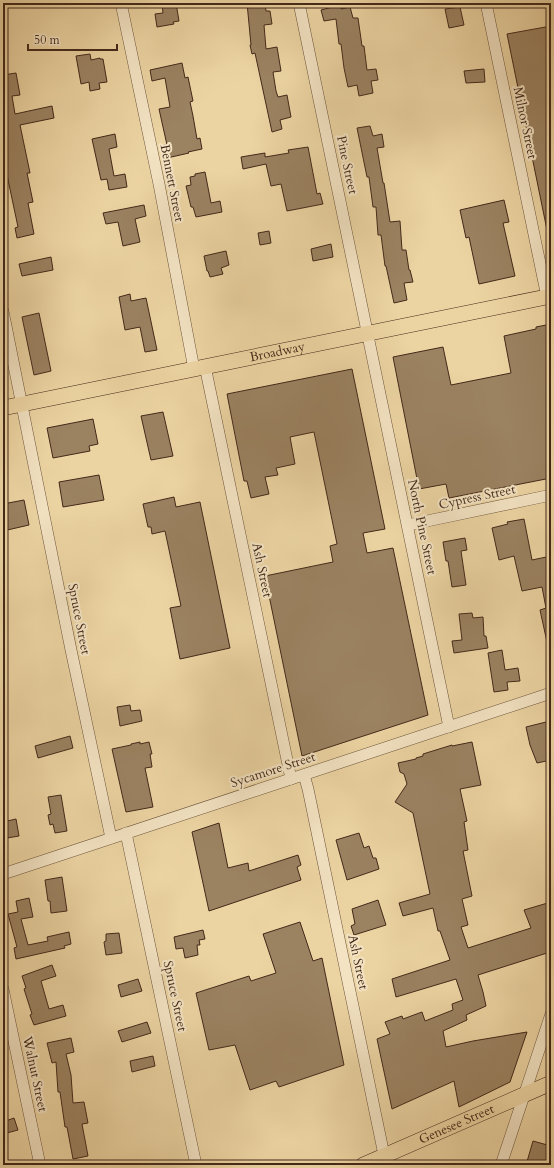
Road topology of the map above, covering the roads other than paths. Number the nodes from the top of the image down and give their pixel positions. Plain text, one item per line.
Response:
1 (121, 3) edge
2 (299, 3) edge
3 (486, 3) edge
4 (549, 296) edge
5 (3, 311) edge
6 (367, 333) junction
7 (200, 368) junction
8 (22, 404) junction
9 (3, 408) edge
10 (551, 495) edge
11 (408, 525) junction
12 (551, 693) edge
13 (449, 727) junction
14 (304, 774) junction
15 (290, 779) junction
16 (126, 833) junction
17 (111, 838) junction
18 (3, 874) edge
19 (3, 989) edge
20 (551, 1014) edge
21 (551, 1083) edge
22 (524, 1095) junction
23 (384, 1155) junction
24 (40, 1165) edge
25 (196, 1165) edge
26 (363, 1165) edge
27 (500, 1165) edge

1 - 7 street, Bennett Street
2 - 6 street, Pine Street
3 - 4 street, Milnor Street
4 - 6 main road, Broadway
5 - 8 street, Spruce Street
6 - 7 main road, Broadway
6 - 11 street, North Pine Street
7 - 8 main road, Broadway
7 - 15 street, Ash Street
8 - 9 main road, Broadway
8 - 17 street, Spruce Street
10 - 11 street, Cypress Street
11 - 13 street, North Pine Street
12 - 13 street, Sycamore Street
13 - 14 street, Sycamore Street
14 - 15 street, Sycamore Street
14 - 23 street, Ash Street
15 - 16 street, Sycamore Street
16 - 17 street, Sycamore Street
16 - 25 street, Spruce Street
17 - 18 street, Sycamore Street
19 - 24 street, Walnut Street
20 - 22 street
21 - 22 main road, Genesee Street
22 - 23 main road, Genesee Street
22 - 27 street
23 - 26 main road, Genesee Street

